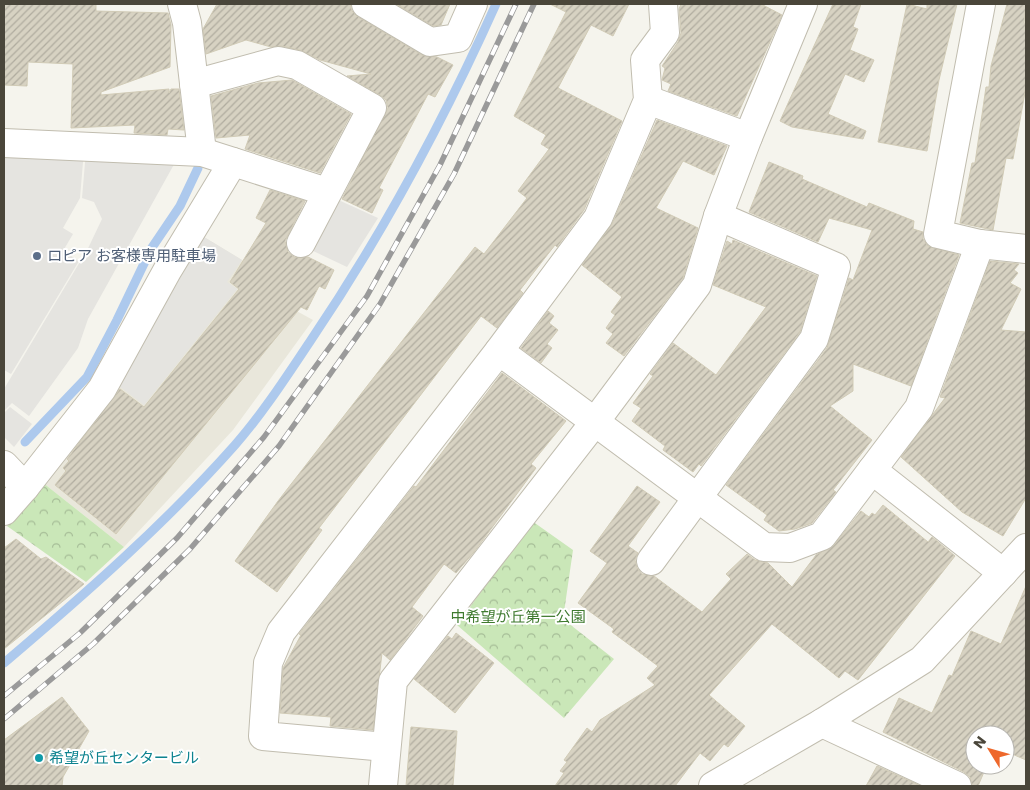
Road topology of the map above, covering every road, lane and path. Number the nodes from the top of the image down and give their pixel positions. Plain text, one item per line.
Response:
1 (366, 4) edge
2 (473, 4) edge
3 (663, 4) edge
4 (803, 4) edge
5 (981, 4) edge
6 (188, 10) edge
7 (194, 84) junction
8 (648, 100) junction
9 (748, 137) junction
10 (4, 143) edge
11 (202, 152) junction
12 (233, 162) junction
13 (327, 192) junction
14 (718, 216) junction
15 (301, 244) dead end
16 (980, 244) junction
17 (1026, 249) edge
18 (499, 351) junction
19 (594, 423) junction
20 (4, 465) edge
21 (872, 470) junction
22 (25, 487) junction
23 (696, 499) junction
24 (4, 511) edge
25 (1026, 548) edge
26 (651, 561) dead end
27 (1003, 574) junction
28 (822, 723) junction
29 (386, 747) junction
30 (383, 786) edge
31 (713, 786) edge
32 (956, 786) edge

1 - 2 street
3 - 8 street
4 - 9 street
5 - 16 street
6 - 7 street
7 - 11 street
7 - 13 street
8 - 9 street
8 - 18 street
9 - 14 street
10 - 11 street
11 - 12 street
12 - 13 street
12 - 22 street
13 - 15 street
14 - 19 street
14 - 23 street
16 - 17 street
16 - 21 street
18 - 19 street
18 - 29 street
19 - 23 street
19 - 29 street
20 - 22 street
21 - 23 street
21 - 27 street
22 - 24 street
23 - 26 street
25 - 27 street
27 - 28 street
28 - 31 street
28 - 32 street
29 - 30 street

